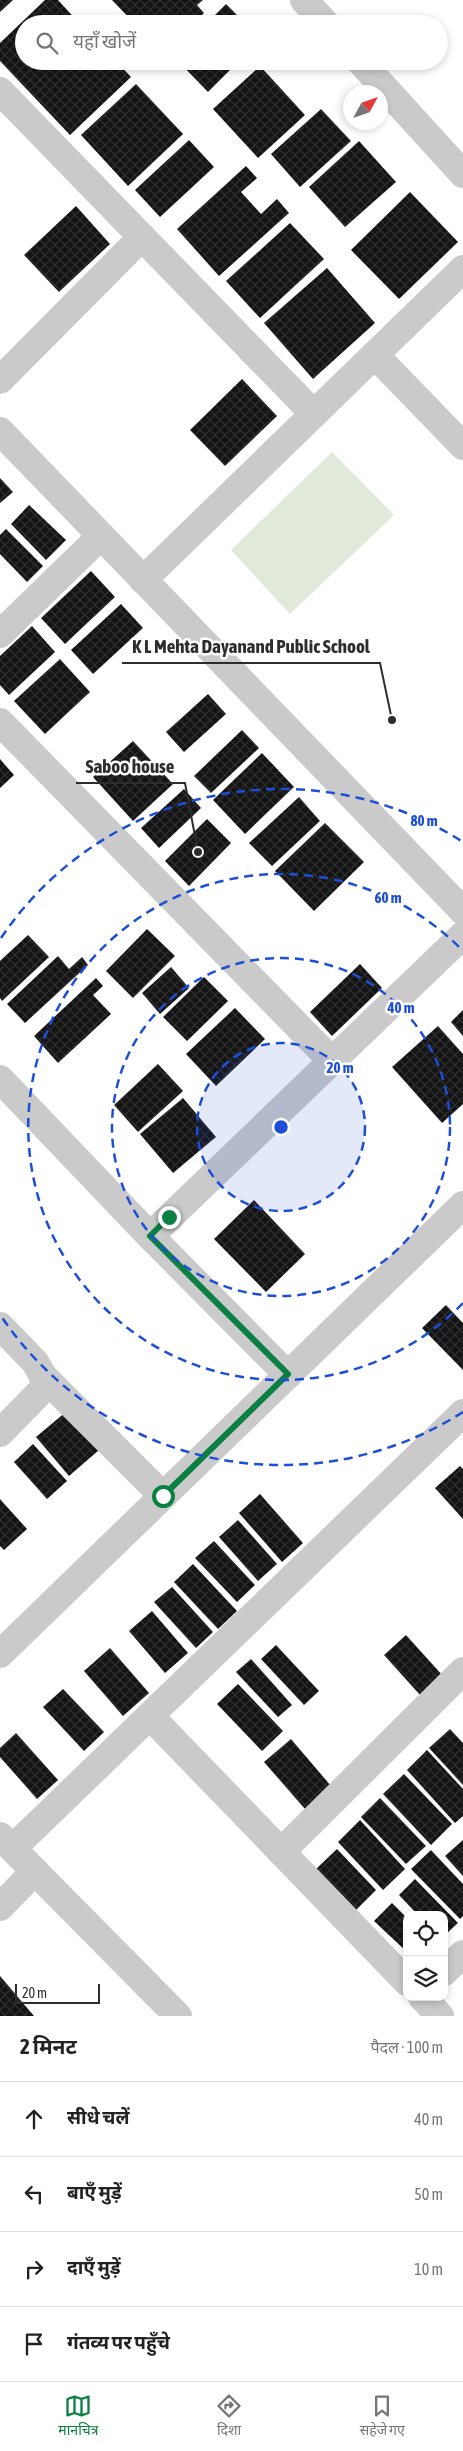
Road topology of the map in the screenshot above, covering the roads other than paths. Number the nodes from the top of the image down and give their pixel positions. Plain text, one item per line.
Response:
1 (368, 70) edge
2 (0, 91) edge
3 (463, 174) edge
4 (142, 237) junction
5 (463, 269) edge
6 (375, 355) junction
7 (0, 380) edge
8 (314, 414) junction
9 (0, 431) edge
10 (463, 446) edge
11 (101, 536) junction
12 (143, 580) junction
13 (0, 634) edge
14 (0, 722) edge
15 (463, 911) edge
16 (463, 935) edge
17 (332, 1061) junction
18 (0, 1079) edge
19 (463, 1205) edge
20 (150, 1236) junction
21 (0, 1326) edge
22 (288, 1374) junction
23 (43, 1376) junction
24 (463, 1413) edge
25 (0, 1433) edge
26 (163, 1496) junction
27 (0, 1654) edge
28 (463, 1671) edge
29 (150, 1716) junction
30 (7, 1842) edge
31 (281, 1852) junction
32 (35, 1870) junction
33 (0, 1907) edge
34 (463, 1954) edge
35 (448, 1968) edge
36 (403, 1978) edge
37 (426, 2001) edge
38 (178, 2016) edge
39 (440, 2016) edge

1 - 3 street
2 - 4 street
4 - 7 street
4 - 8 street
5 - 6 street
6 - 8 street
6 - 10 street
8 - 12 street
9 - 11 street
11 - 12 street
11 - 13 street
12 - 15 street
14 - 17 street
16 - 17 street
17 - 20 street
18 - 20 street
19 - 22 street
20 - 22 street
21 - 23 street
22 - 26 street
23 - 25 street
23 - 26 street
24 - 29 street
26 - 27 street
28 - 31 street
29 - 30 street
29 - 31 street
30 - 32 street
31 - 36 street
32 - 33 street
32 - 38 street
34 - 35 street
37 - 39 street

